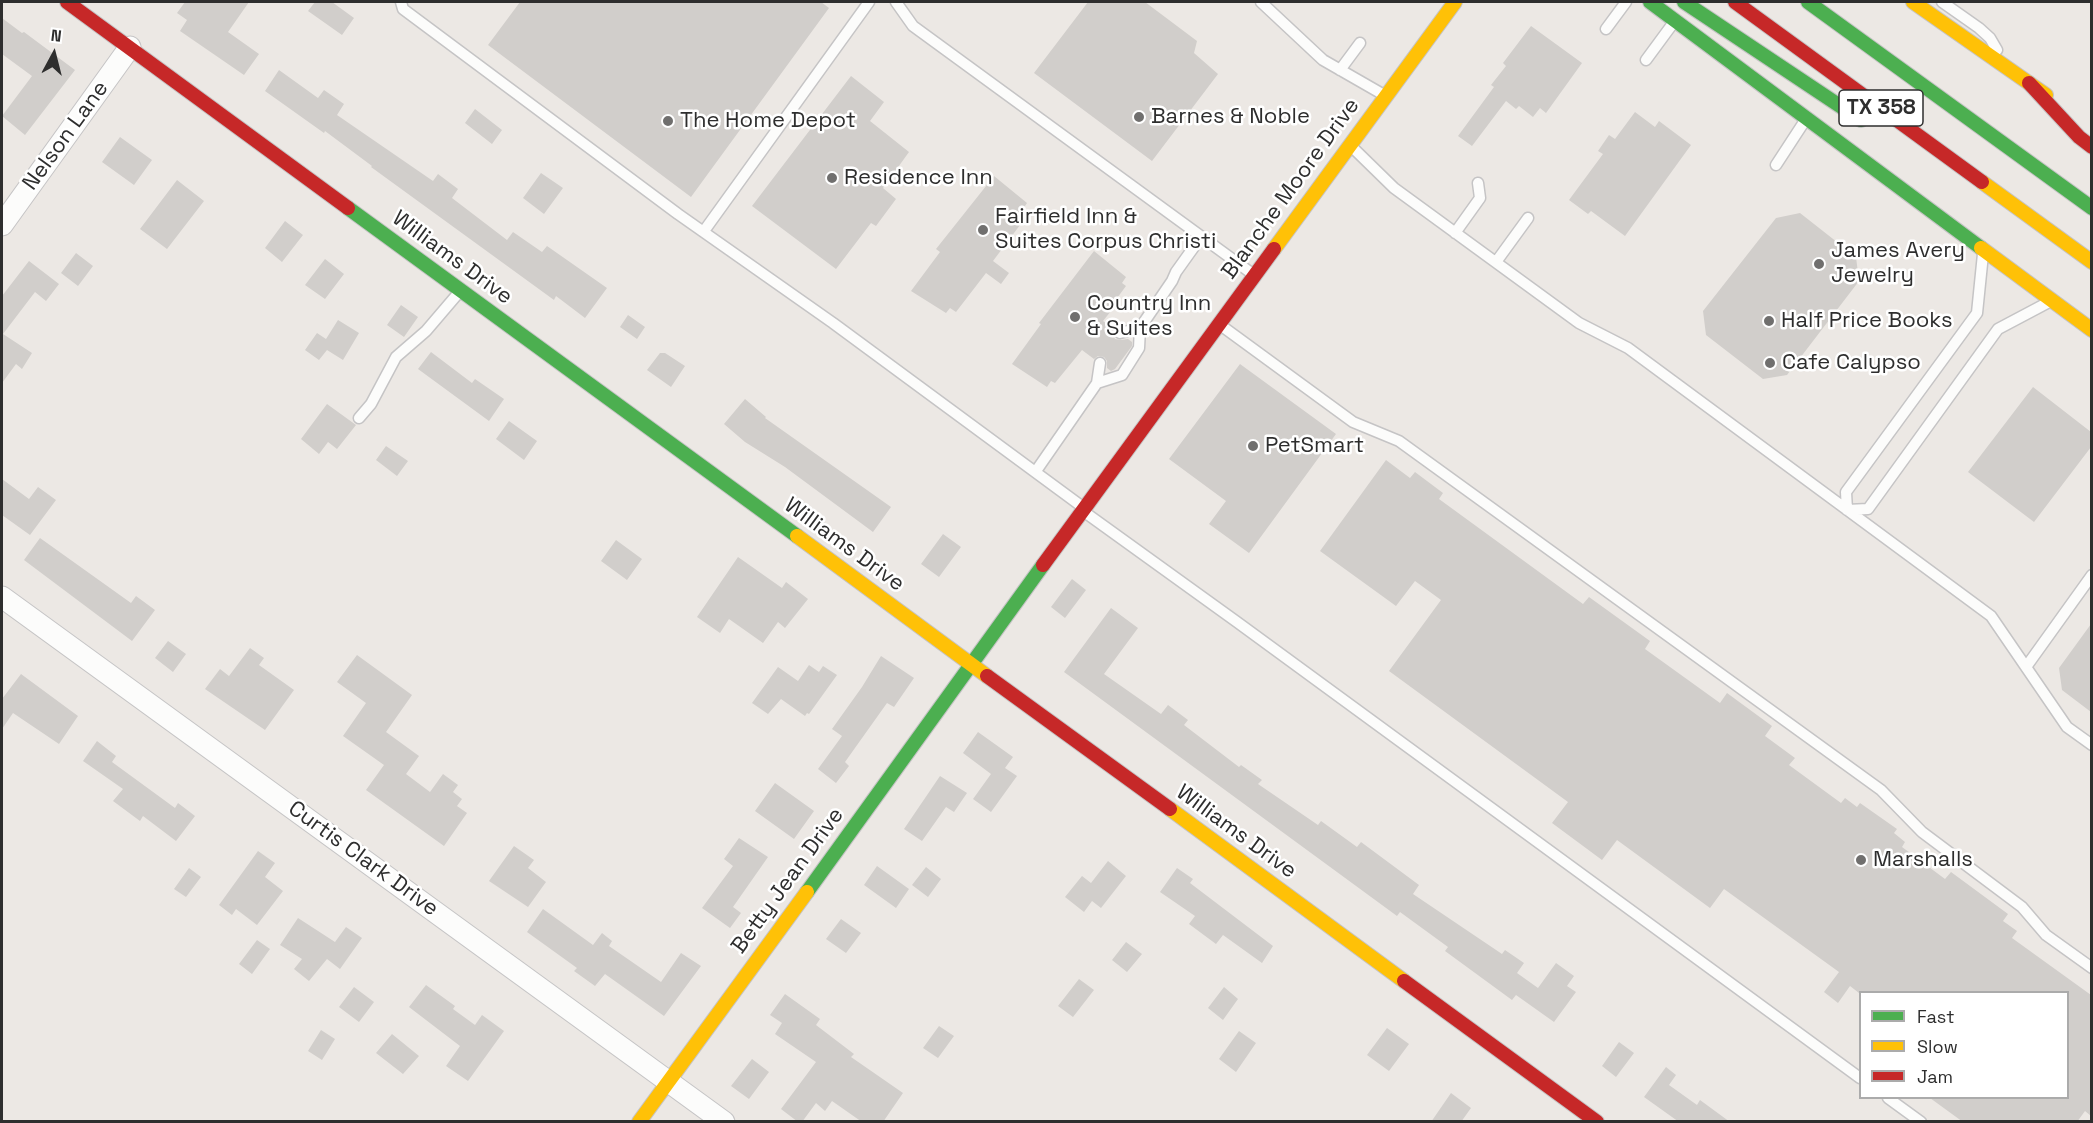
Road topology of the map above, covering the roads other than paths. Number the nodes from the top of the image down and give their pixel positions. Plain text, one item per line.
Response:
1 (67, 2) edge
2 (401, 2) edge
3 (869, 2) edge
4 (896, 2) edge
5 (1261, 2) edge
6 (1455, 2) edge
7 (1626, 2) edge
8 (1650, 2) edge
9 (1684, 2) edge
10 (1735, 2) edge
11 (1808, 2) edge
12 (1913, 2) edge
13 (1942, 2) edge
14 (1675, 20) junction
15 (1606, 29) dead end
16 (1360, 43) dead end
17 (130, 47) junction
18 (1646, 60) dead end
19 (2008, 68) junction
20 (1340, 70) junction
21 (2029, 83) junction
22 (1385, 96) junction
23 (1806, 119) junction
24 (2091, 129) edge
25 (1877, 130) dead end
26 (1350, 144) junction
27 (2091, 147) edge
28 (1776, 165) dead end
29 (1955, 179) dead end
30 (1478, 183) dead end
31 (2091, 208) edge
32 (2027, 214) junction
33 (1528, 219) dead end
34 (2, 225) edge
35 (704, 231) junction
36 (1455, 233) junction
37 (1201, 237) junction
38 (1983, 250) junction
39 (1496, 262) junction
40 (2091, 262) edge
41 (1254, 275) junction
42 (461, 290) junction
43 (2051, 301) junction
44 (1218, 324) junction
45 (1140, 328) junction
46 (2091, 330) edge
47 (1120, 333) dead end
48 (1100, 363) dead end
49 (1097, 383) junction
50 (360, 418) dead end
51 (1036, 471) junction
52 (1084, 510) junction
53 (1847, 510) junction
54 (2091, 575) edge
55 (2, 597) edge
56 (972, 666) junction
57 (2026, 667) junction
58 (2091, 745) edge
59 (2091, 968) edge
60 (1859, 1077) edge
61 (668, 1081) junction
62 (1889, 1099) edge
63 (639, 1122) edge
64 (724, 1122) edge
65 (1597, 1122) edge
66 (1921, 1122) edge

1 - 17 main road, Williams Drive
2 - 35 lane
3 - 35 lane
4 - 37 lane
5 - 20 lane
6 - 22 main road, Blanche Moore Drive
7 - 15 lane
8 - 14 main road
9 - 25 main road
10 - 32 main road, TX 358
11 - 31 main road, TX 358
12 - 19 main road
13 - 19 lane
14 - 18 lane
14 - 23 main road
16 - 20 lane
17 - 34 street, Nelson Lane
17 - 42 main road, Williams Drive
19 - 21 main road
20 - 22 lane
21 - 24 main road
21 - 27 main road
22 - 26 main road, Blanche Moore Drive
23 - 28 lane
23 - 38 main road
26 - 36 lane
26 - 41 main road, Blanche Moore Drive
29 - 32 main road
30 - 36 lane
32 - 40 main road, TX 358
33 - 39 lane
35 - 51 lane
36 - 39 lane
37 - 41 lane
37 - 45 lane
38 - 43 main road
38 - 53 lane
39 - 53 lane
41 - 44 main road, Blanche Moore Drive
42 - 50 lane
42 - 56 main road, Williams Drive
43 - 46 main road
43 - 53 lane
44 - 52 main road, Blanche Moore Drive
44 - 59 lane
45 - 47 lane
45 - 49 lane
48 - 49 lane
49 - 51 lane
51 - 52 lane
52 - 56 main road, Blanche Moore Drive
52 - 60 lane
53 - 57 lane
54 - 57 lane
55 - 61 street, Curtis Clark Drive
56 - 61 main road, Betty Jean Drive
56 - 65 main road, Williams Drive
57 - 58 lane
61 - 63 main road, Betty Jean Drive
61 - 64 street, Curtis Clark Drive
62 - 66 lane

